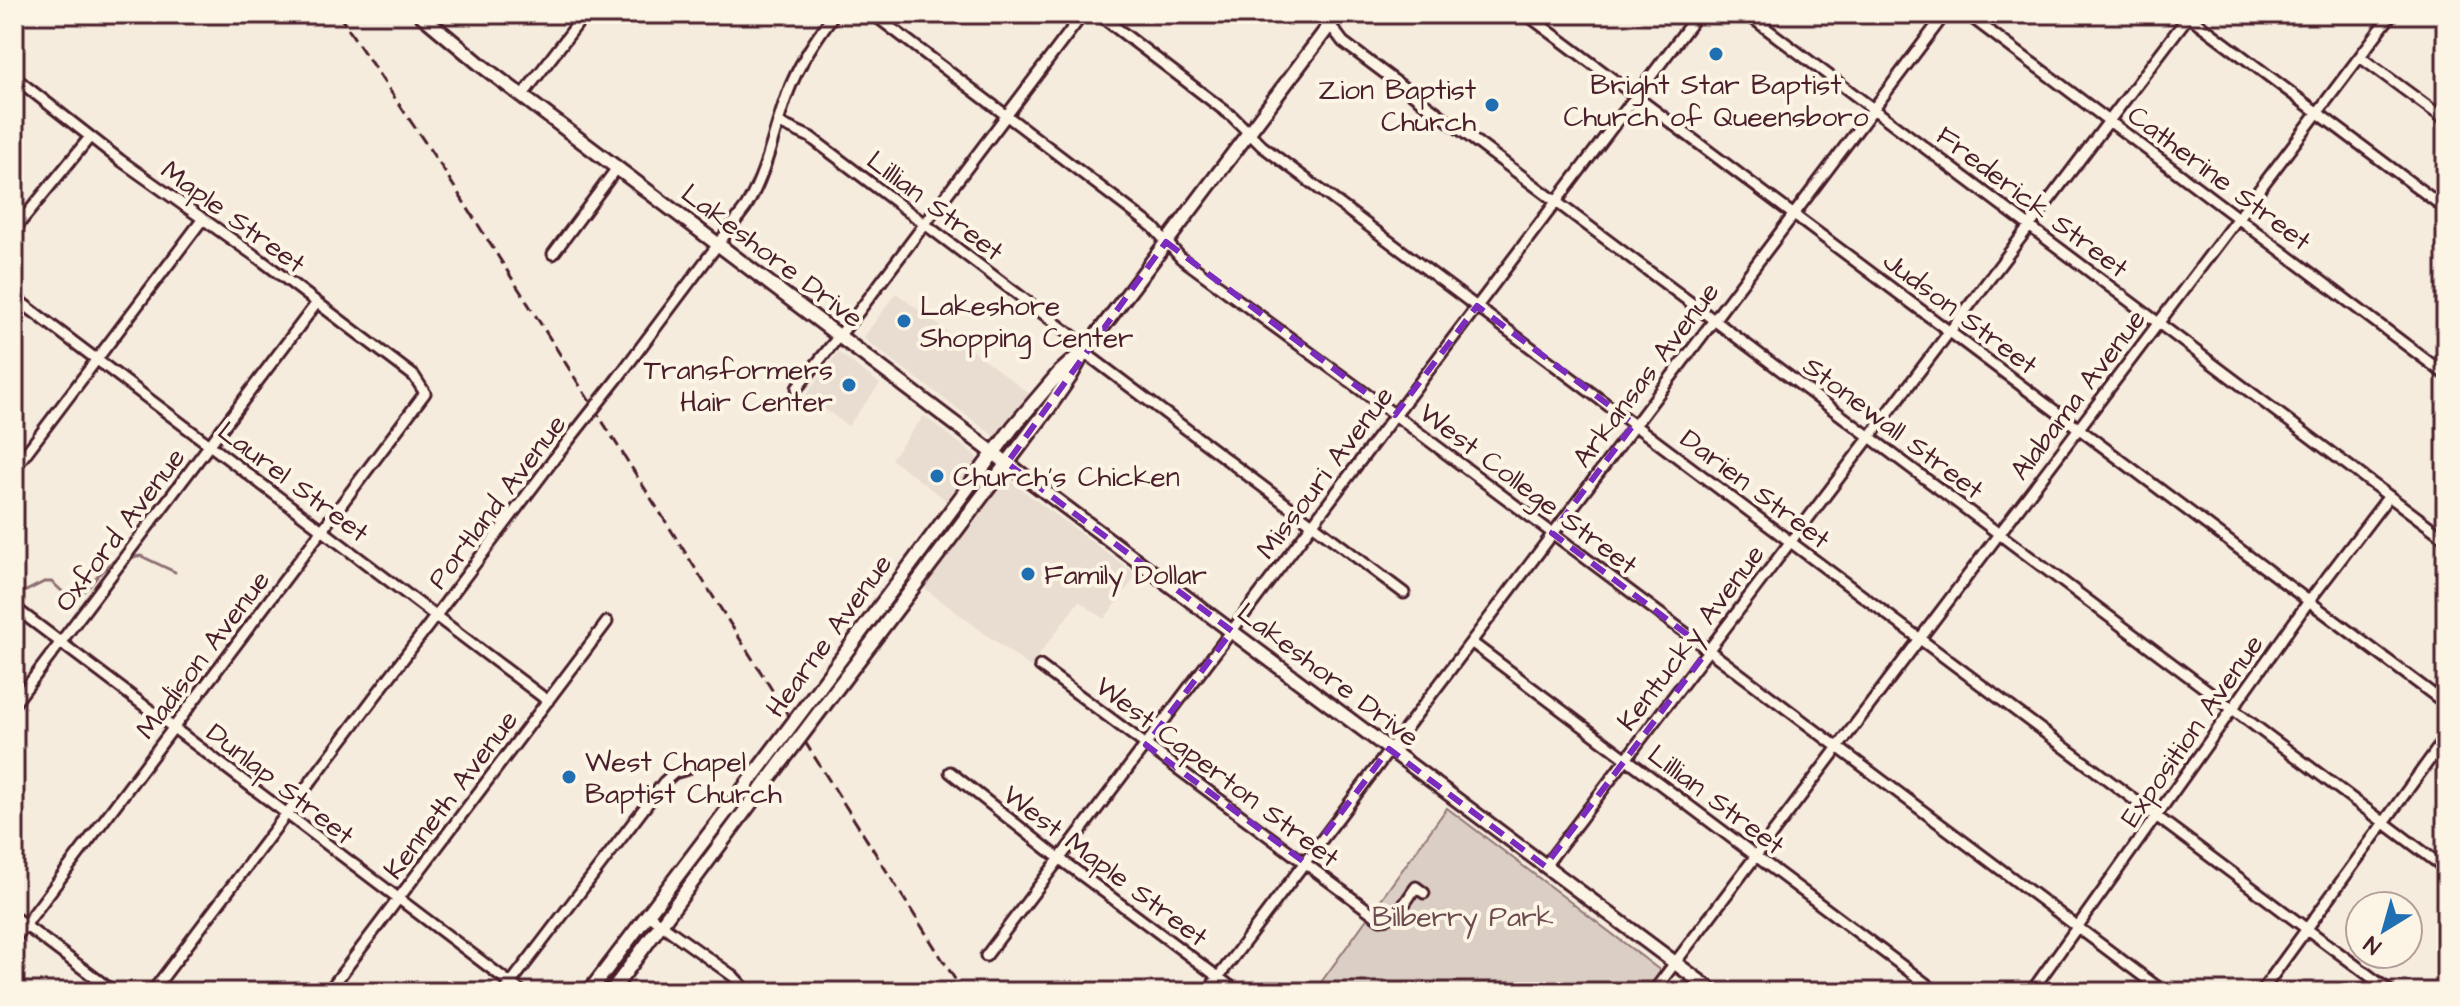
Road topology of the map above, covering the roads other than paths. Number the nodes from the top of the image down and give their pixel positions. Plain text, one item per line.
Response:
1 (420, 14) edge
2 (585, 14) edge
3 (834, 14) edge
4 (873, 14) edge
5 (1083, 14) edge
6 (1098, 14) edge
7 (1338, 14) edge
8 (1526, 14) edge
9 (1698, 14) edge
10 (1747, 14) edge
11 (1945, 14) edge
12 (1967, 14) edge
13 (2392, 14) edge
14 (2188, 15) edge
15 (1326, 20) edge
16 (2360, 57) junction
17 (14, 77) edge
18 (522, 96) junction
19 (1636, 96) junction
20 (1873, 110) junction
21 (2318, 112) junction
22 (1006, 115) junction
23 (2446, 120) edge
24 (2109, 121) junction
25 (779, 123) junction
26 (1249, 132) junction
27 (90, 137) junction
28 (617, 168) junction
29 (1557, 201) junction
30 (2446, 209) edge
31 (1794, 215) junction
32 (2238, 218) junction
33 (202, 220) junction
34 (924, 224) junction
35 (2028, 225) junction
36 (14, 230) edge
37 (1166, 242) junction
38 (719, 244) junction
39 (553, 254) dead end
40 (14, 297) edge
41 (316, 304) junction
42 (1477, 306) junction
43 (1714, 319) junction
44 (2158, 323) junction
45 (1949, 331) junction
46 (838, 335) junction
47 (1084, 352) junction
48 (97, 359) junction
49 (2446, 375) edge
50 (797, 388) dead end
51 (425, 393) joint
52 (1395, 415) junction
53 (1634, 424) junction
54 (2078, 427) junction
55 (1870, 436) junction
56 (210, 445) junction
57 (994, 452) junction
58 (1007, 463) junction
59 (14, 469) edge
60 (2389, 496) junction
61 (1312, 524) junction
62 (323, 530) junction
63 (1552, 533) junction
64 (1999, 533) junction
65 (2446, 539) edge
66 (1790, 542) junction
67 (913, 559) junction
68 (927, 571) junction
69 (1404, 593) dead end
70 (2309, 601) junction
71 (14, 607) edge
72 (436, 616) junction
73 (607, 622) dead end
74 (1232, 631) junction
75 (1920, 639) junction
76 (1471, 642) junction
77 (60, 643) junction
78 (1708, 650) junction
79 (1040, 666) dead end
80 (548, 701) junction
81 (14, 704) edge
82 (2446, 704) edge
83 (2233, 709) junction
84 (174, 728) junction
85 (2446, 737) edge
86 (1146, 745) junction
87 (1838, 747) junction
88 (1389, 749) junction
89 (1626, 759) junction
90 (687, 769) dead end
91 (950, 772) dead end
92 (285, 814) junction
93 (2157, 816) junction
94 (2385, 822) junction
95 (1755, 856) junction
96 (1060, 859) junction
97 (1304, 862) junction
98 (1545, 866) junction
99 (2446, 869) edge
100 (1424, 893) dead end
101 (398, 899) junction
102 (648, 915) junction
103 (14, 917) edge
104 (662, 925) junction
105 (25, 926) junction
106 (2078, 928) junction
107 (2307, 929) junction
108 (14, 940) edge
109 (986, 956) dead end
110 (1675, 963) junction
111 (1218, 977) junction
112 (507, 988) edge
113 (114, 992) edge
114 (152, 992) edge
115 (328, 992) edge
116 (522, 992) edge
117 (589, 992) edge
118 (611, 992) edge
119 (748, 992) edge
120 (1207, 992) edge
121 (1238, 992) edge
122 (1653, 992) edge
123 (1714, 992) edge
124 (1937, 992) edge
125 (2031, 992) edge
126 (2164, 992) edge
127 (2261, 992) edge
128 (2391, 992) edge

1 - 18 main road, Lakeshore Drive
2 - 18 street
3 - 25 street, Portland Avenue
4 - 22 street, West College Street
5 - 22 street
6 - 26 street, Darien Street
7 - 15 main road, Hearne Avenue
8 - 19 street, Judson Street
9 - 19 street, Missouri Avenue
10 - 20 street, Frederick Street
11 - 20 street, Arkansas Avenue
12 - 24 street, Catherine Street
13 - 16 street, Alabama Avenue
14 - 21 street
14 - 24 street, Kentucky Avenue
15 - 26 main road, Hearne Avenue
15 - 29 street, Stonewall Street
16 - 21 street, Alabama Avenue
16 - 23 street
17 - 27 street, Maple Street
18 - 28 main road, Lakeshore Drive
19 - 29 street, Missouri Avenue
19 - 31 street, Judson Street
20 - 31 street, Arkansas Avenue
20 - 35 street, Frederick Street
21 - 30 street
21 - 32 street, Alabama Avenue
22 - 34 street
22 - 37 street, West College Street
24 - 32 street, Catherine Street
24 - 35 street, Kentucky Avenue
25 - 34 street, Lillian Street
25 - 38 street, Portland Avenue
26 - 37 main road, Hearne Avenue
26 - 42 street, Darien Street
27 - 33 street, Maple Street
27 - 36 street
28 - 38 main road, Lakeshore Drive
28 - 39 street
29 - 42 street, Missouri Avenue
29 - 43 street, Stonewall Street
31 - 43 street, Arkansas Avenue
31 - 45 street, Judson Street
32 - 44 street, Alabama Avenue
32 - 49 street, Catherine Street
33 - 41 street, Maple Street
33 - 48 street
34 - 46 street
34 - 47 street, Lillian Street
35 - 44 street, Frederick Street
35 - 45 street, Kentucky Avenue
37 - 47 main road, Hearne Avenue
37 - 52 street, West College Street
38 - 46 main road, Lakeshore Drive
38 - 72 street, Portland Avenue, bridge
40 - 48 street, Laurel Street
41 - 51 street, Maple Street
41 - 56 street, Oxford Avenue
42 - 52 street, Missouri Avenue
42 - 53 street, Darien Street
43 - 53 street, Arkansas Avenue
43 - 55 street, Stonewall Street
44 - 54 street, Alabama Avenue
44 - 60 street, Frederick Street
45 - 54 street, Judson Street
45 - 55 street, Kentucky Avenue
46 - 50 street
46 - 57 main road, Lakeshore Drive
47 - 57 main road, Hearne Avenue
47 - 58 main road, Hearne Avenue
47 - 61 street, Lillian Street
48 - 56 street, Laurel Street
48 - 59 street
51 - 62 street, Madison Avenue
52 - 61 street, Missouri Avenue
52 - 63 street, West College Street
53 - 63 street, Arkansas Avenue
53 - 66 street, Darien Street
54 - 64 street, Alabama Avenue
54 - 70 street, Judson Street
55 - 64 street, Stonewall Street
55 - 66 street, Kentucky Avenue
56 - 62 street, Laurel Street
56 - 77 street, Oxford Avenue
57 - 58 main road, Lakeshore Drive
57 - 67 main road, Hearne Avenue
58 - 68 main road, Hearne Avenue
58 - 74 main road, Lakeshore Drive
60 - 65 street, Frederick Street
60 - 70 street, Exposition Avenue
61 - 69 street, Lillian Street
61 - 74 street, Missouri Avenue
62 - 72 street, Laurel Street
62 - 84 street, Madison Avenue
63 - 76 street, Arkansas Avenue
63 - 78 street, West College Street
64 - 75 street, Alabama Avenue
64 - 83 street, Stonewall Street
66 - 75 street, Darien Street
66 - 78 street, Kentucky Avenue
67 - 68 main road
67 - 102 main road, Hearne Avenue, bridge
68 - 104 main road, Hearne Avenue, bridge
70 - 82 street, Judson Street
70 - 83 street, Exposition Avenue
71 - 77 street, Dunlap Street
72 - 80 street, Laurel Street
72 - 92 street, Portland Avenue
73 - 80 street, Kenneth Avenue
74 - 86 street, Missouri Avenue
74 - 88 main road, Lakeshore Drive
75 - 87 street, Alabama Avenue
75 - 93 street, Darien Street
76 - 88 street, Arkansas Avenue
76 - 89 street, Lillian Street
77 - 81 street, Oxford Avenue
77 - 84 street, Dunlap Street
78 - 87 street, West College Street
78 - 89 street, Kentucky Avenue
79 - 86 street, West Caperton Street
80 - 101 street, Kenneth Avenue
83 - 93 street, Exposition Avenue
83 - 94 street, Stonewall Street
84 - 92 street, Dunlap Street
84 - 105 street, Madison Avenue
85 - 94 street
86 - 96 street, Missouri Avenue
86 - 97 street, West Caperton Street
87 - 95 street, Alabama Avenue
87 - 106 street, West College Street
88 - 97 street, Arkansas Avenue
88 - 98 main road, Lakeshore Drive
89 - 95 street, Lillian Street
89 - 98 street, Kentucky Avenue
90 - 112 street
91 - 96 street, West Maple Street
92 - 101 street, Dunlap Street
92 - 114 street, Portland Avenue
93 - 106 street, Exposition Avenue
93 - 107 street, Darien Street
94 - 99 street, Stonewall Street
94 - 107 street
95 - 110 street, Alabama Avenue
95 - 124 street, Lillian Street
96 - 109 street, Missouri Avenue
96 - 111 street, West Maple Street
97 - 100 street, West Caperton Street
97 - 111 street, Arkansas Avenue
98 - 110 main road, Lakeshore Drive
101 - 112 street, Dunlap Street
101 - 115 street, Kenneth Avenue
102 - 104 street
102 - 117 main road, Hearne Avenue
103 - 105 street
104 - 118 main road, Hearne Avenue
104 - 119 street
105 - 108 street, Madison Avenue
105 - 113 street
106 - 125 street, Exposition Avenue
106 - 126 street, West College Street
107 - 127 street
107 - 128 street, Darien Street
110 - 122 street, Alabama Avenue
110 - 123 main road, Lakeshore Drive
111 - 120 street, Arkansas Avenue
111 - 121 street, West Maple Street
112 - 116 street, Dunlap Street

